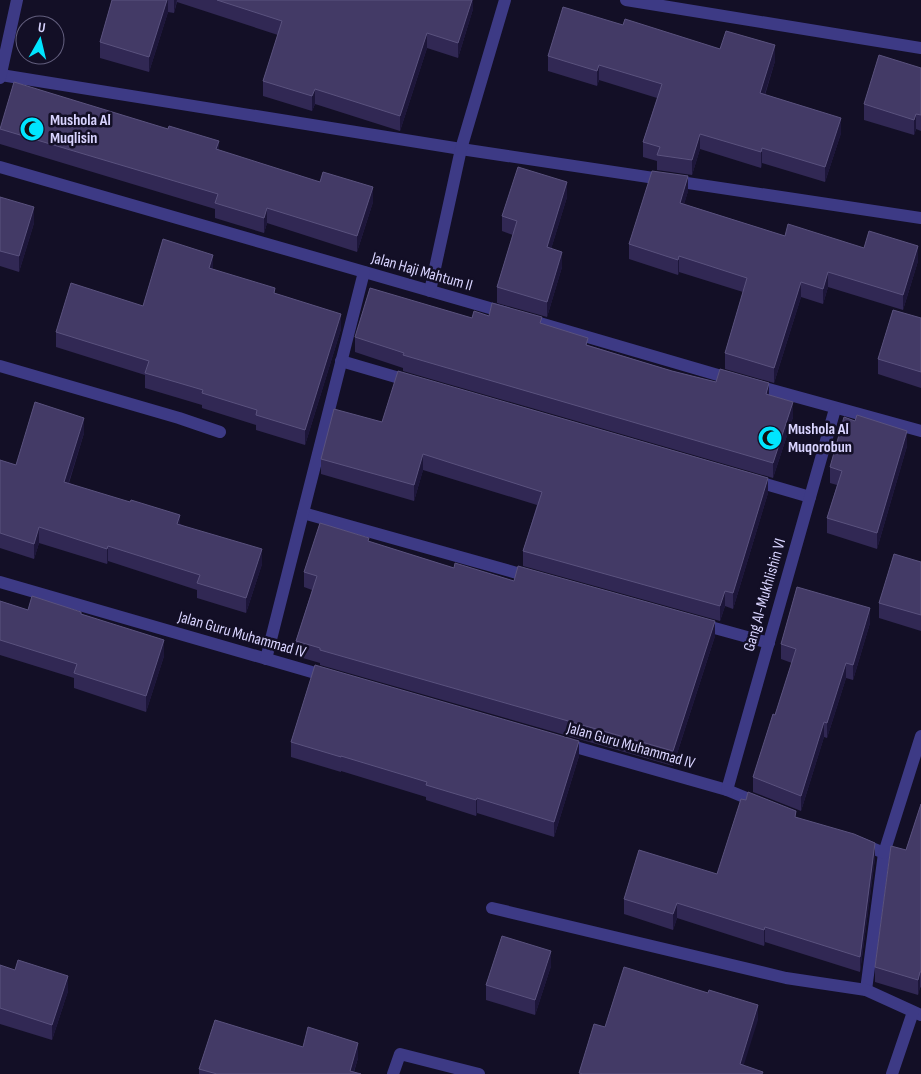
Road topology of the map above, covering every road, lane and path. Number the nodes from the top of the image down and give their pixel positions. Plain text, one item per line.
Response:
1 (17, 0) edge
2 (505, 0) edge
3 (626, 0) edge
4 (921, 48) edge
5 (1, 76) edge
6 (461, 149) junction
7 (0, 166) edge
8 (921, 218) edge
9 (364, 272) junction
10 (430, 291) junction
11 (341, 361) junction
12 (0, 366) edge
13 (427, 386) edge
14 (835, 409) junction
15 (921, 431) edge
16 (220, 432) dead end
17 (743, 478) edge
18 (810, 497) junction
19 (303, 513) junction
20 (540, 579) edge
21 (0, 582) edge
22 (692, 622) edge
23 (769, 643) junction
24 (266, 659) junction
25 (343, 681) edge
26 (921, 736) edge
27 (554, 741) edge
28 (727, 790) junction
29 (773, 809) edge
30 (847, 838) edge
31 (884, 853) junction
32 (492, 908) dead end
33 (866, 990) junction
34 (917, 1014) edge
35 (393, 1074) edge
36 (479, 1074) edge
37 (892, 1074) edge

1 - 5 street
2 - 6 street
3 - 4 street
5 - 6 street
6 - 8 street
6 - 10 street
7 - 9 street, Jalan Haji Mahtum II
9 - 10 street, Jalan Haji Mahtum II
9 - 11 street
10 - 14 street, Jalan Haji Mahtum II
11 - 13 street
11 - 19 street
12 - 16 street
14 - 15 street, Jalan Haji Mahtum II
14 - 18 street, Gang Al-Mukhlishin VI
17 - 18 street
18 - 23 street, Gang Al-Mukhlishin VI
19 - 20 street
19 - 24 street
21 - 24 street, Jalan Guru Muhammad IV
22 - 23 street
23 - 28 street, Gang Al-Mukhlishin VI
24 - 25 street, Jalan Guru Muhammad IV
26 - 31 street
27 - 28 street, Jalan Guru Muhammad IV
28 - 29 street, Jalan Guru Muhammad IV
30 - 31 street
31 - 33 street
32 - 33 street
33 - 34 street
34 - 37 street
35 - 36 street

